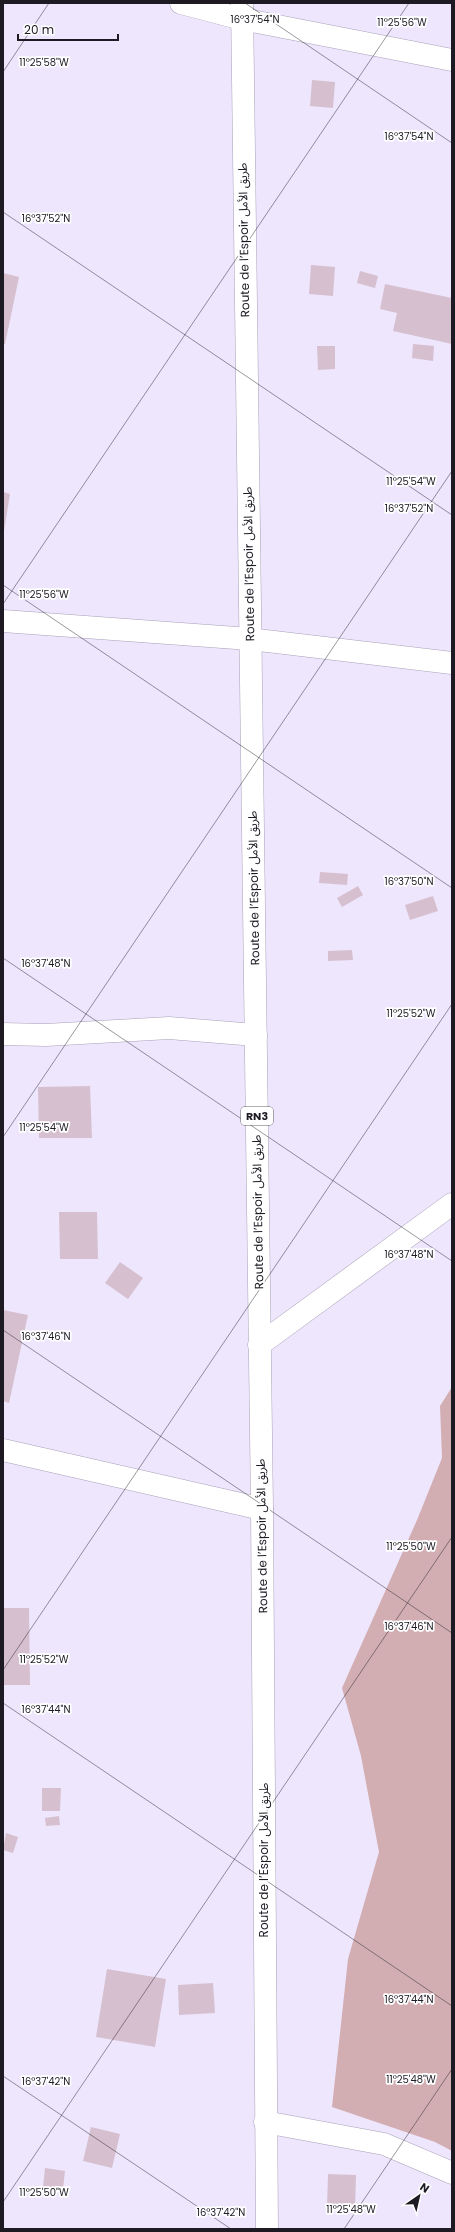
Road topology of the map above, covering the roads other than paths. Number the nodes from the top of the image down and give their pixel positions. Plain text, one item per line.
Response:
1 (181, 3) edge
2 (242, 11) edge
3 (452, 60) edge
4 (3, 621) edge
5 (250, 639) junction
6 (452, 663) edge
7 (3, 1034) edge
8 (256, 1036) junction
9 (452, 1204) edge
10 (259, 1345) junction
11 (3, 1450) edge
12 (262, 1509) junction
13 (265, 2122) junction
14 (452, 2173) edge
15 (267, 2229) edge

1 - 2 main road
2 - 3 main road
2 - 5 main road, Route de l’Espoir طريق الأمل / RN3
4 - 5 main road
5 - 6 main road
5 - 8 main road, Route de l’Espoir طريق الأمل / RN3
7 - 8 main road
8 - 10 main road, Route de l’Espoir طريق الأمل / RN3
9 - 10 main road
10 - 12 main road, Route de l’Espoir طريق الأمل / RN3
11 - 12 main road
12 - 13 main road, Route de l’Espoir طريق الأمل / RN3
13 - 14 main road
13 - 15 main road, Route de l’Espoir طريق الأمل / RN3

